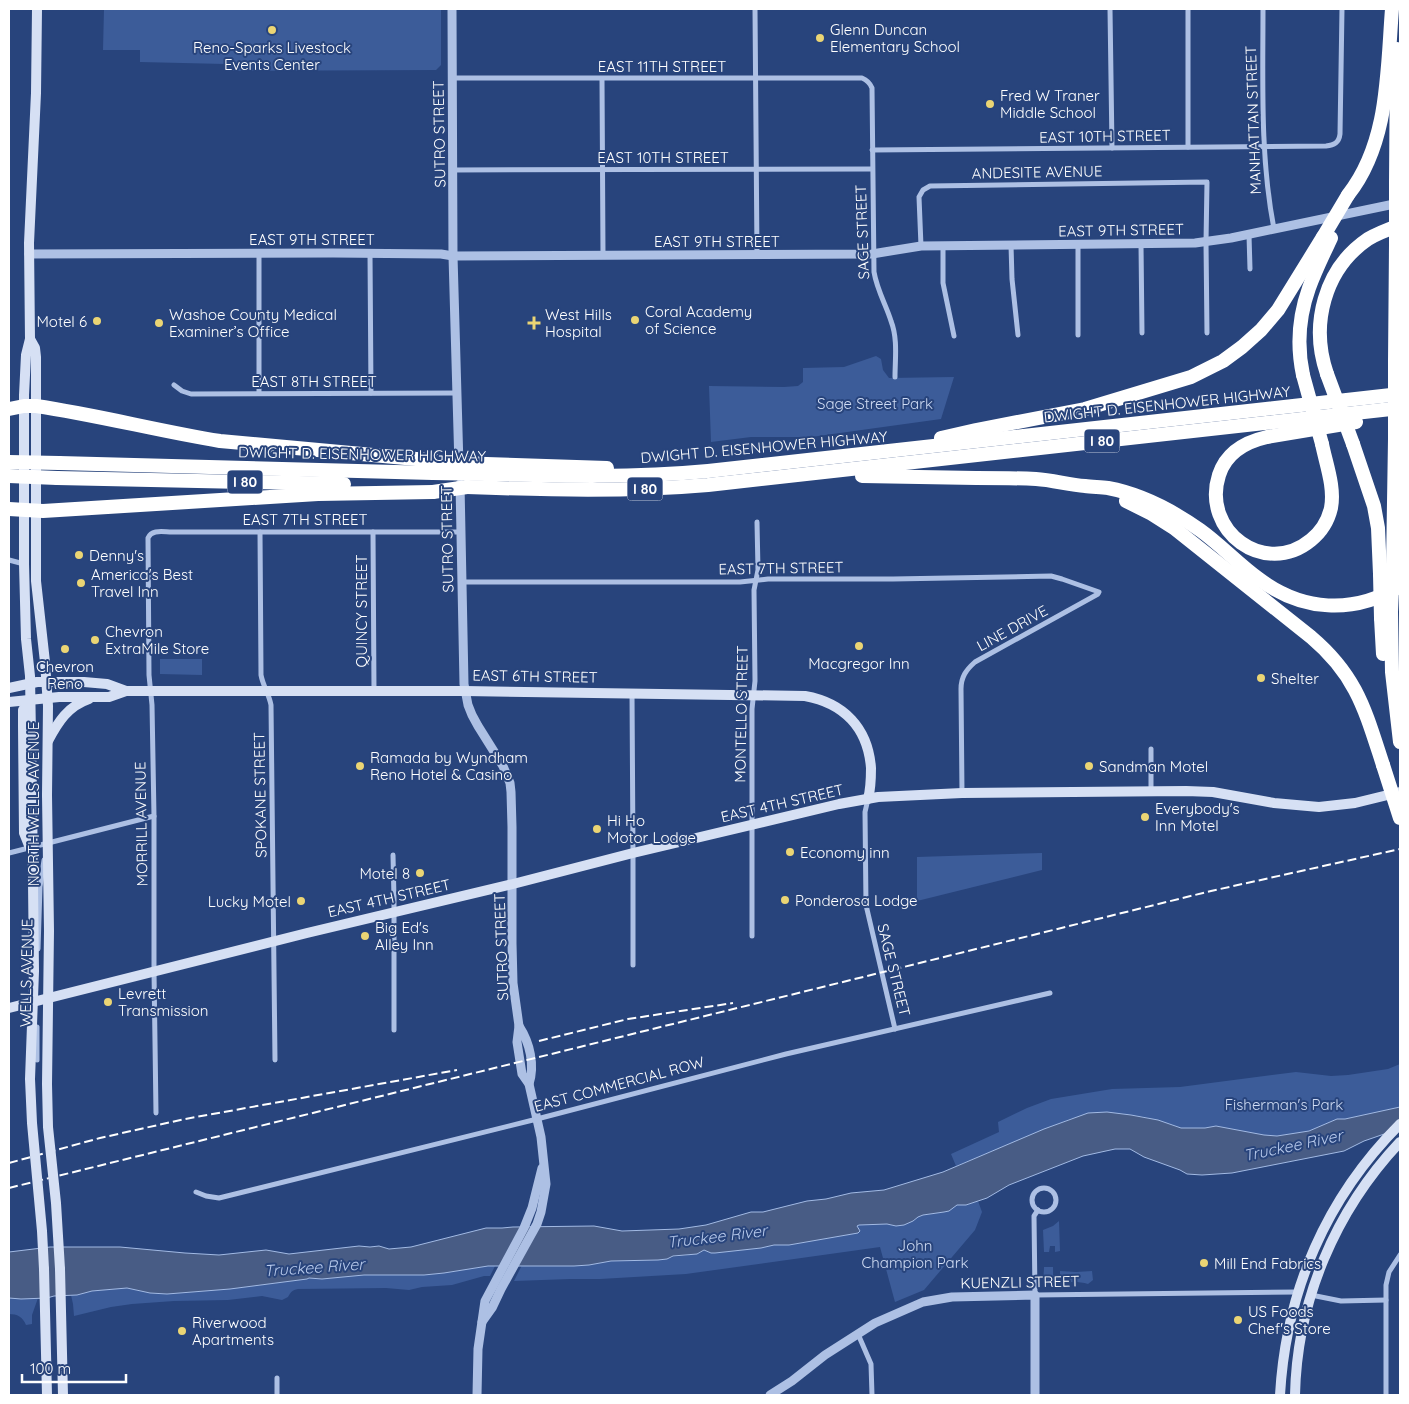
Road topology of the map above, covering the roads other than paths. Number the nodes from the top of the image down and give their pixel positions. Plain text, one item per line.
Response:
1 (37, 9) edge
2 (452, 9) edge
3 (756, 9) edge
4 (1110, 9) edge
5 (1188, 9) edge
6 (1263, 9) edge
7 (1342, 9) edge
8 (1392, 9) edge
9 (1397, 9) edge
10 (452, 78) junction
11 (757, 78) junction
12 (602, 79) junction
13 (869, 83) joint
14 (1188, 147) junction
15 (1264, 147) junction
16 (1112, 148) junction
17 (872, 150) junction
18 (757, 169) junction
19 (872, 169) junction
20 (453, 170) junction
21 (602, 170) junction
22 (1400, 203) edge
23 (1400, 224) edge
24 (1274, 229) junction
25 (1249, 235) junction
26 (1327, 236) junction
27 (1206, 242) junction
28 (1141, 244) junction
29 (1012, 245) junction
30 (1078, 245) junction
31 (921, 246) junction
32 (943, 246) junction
33 (259, 253) junction
34 (370, 253) junction
35 (29, 254) junction
36 (872, 254) junction
37 (603, 255) junction
38 (757, 255) junction
39 (453, 256) junction
40 (1250, 269) dead end
41 (1142, 333) dead end
42 (1207, 333) dead end
43 (1018, 335) dead end
44 (1078, 335) dead end
45 (954, 336) dead end
46 (895, 377) dead end
47 (174, 385) dead end
48 (1400, 388) edge
49 (259, 393) junction
50 (371, 393) junction
51 (457, 393) junction
52 (1400, 394) edge
53 (1345, 400) junction
54 (30, 406) junction
55 (1400, 408) edge
56 (9, 410) edge
57 (1400, 417) edge
58 (908, 449) junction
59 (9, 462) edge
60 (486, 475) junction
61 (804, 475) junction
62 (9, 476) edge
63 (434, 478) junction
64 (1083, 486) junction
65 (9, 509) edge
66 (30, 511) junction
67 (757, 522) dead end
68 (260, 532) junction
69 (373, 532) junction
70 (462, 532) junction
71 (150, 534) joint
72 (9, 560) edge
73 (24, 564) junction
74 (756, 580) junction
75 (462, 582) junction
76 (1400, 586) edge
77 (1099, 592) joint
78 (1386, 615) junction
79 (46, 682) junction
80 (31, 683) junction
81 (9, 688) edge
82 (465, 690) junction
83 (126, 691) junction
84 (150, 691) junction
85 (266, 691) junction
86 (374, 691) junction
87 (632, 692) junction
88 (753, 695) junction
89 (94, 697) junction
90 (47, 698) junction
91 (31, 699) junction
92 (9, 702) edge
93 (9, 708) edge
94 (23, 726) junction
95 (47, 742) junction
96 (1400, 742) edge
97 (1151, 749) dead end
98 (1151, 790) junction
99 (1400, 792) edge
100 (962, 793) junction
101 (868, 799) junction
102 (154, 816) junction
103 (1400, 818) edge
104 (753, 825) junction
105 (44, 844) junction
106 (30, 848) junction
107 (9, 853) edge
108 (633, 854) junction
109 (393, 855) dead end
110 (513, 884) junction
111 (40, 886) junction
112 (394, 912) junction
113 (752, 936) dead end
114 (274, 942) junction
115 (633, 964) dead end
116 (154, 971) junction
117 (1050, 993) dead end
118 (37, 1001) junction
119 (9, 1008) edge
120 (895, 1028) junction
121 (394, 1030) dead end
122 (37, 1060) dead end
123 (276, 1060) dead end
124 (156, 1113) dead end
125 (537, 1119) junction
126 (1400, 1124) edge
127 (1400, 1142) edge
128 (196, 1192) dead end
129 (1038, 1210) junction
130 (1311, 1254) junction
131 (1400, 1255) edge
132 (1297, 1292) junction
133 (1035, 1295) junction
134 (1311, 1295) junction
135 (1386, 1300) junction
136 (1302, 1326) junction
137 (858, 1334) junction
138 (47, 1370) junction
139 (277, 1378) dead end
140 (42, 1395) edge
141 (48, 1395) edge
142 (63, 1395) edge
143 (277, 1395) edge
144 (477, 1395) edge
145 (770, 1395) edge
146 (872, 1395) edge
147 (1035, 1395) edge
148 (1280, 1395) edge
149 (1295, 1395) edge
150 (1386, 1395) edge

1 - 35 main road, NORTH WELLS AVENUE
2 - 10 street, SUTRO STREET
3 - 11 street
4 - 16 street
5 - 14 street
6 - 15 street, MANHATTAN STREET
7 - 15 street, EAST 10TH STREET
8 - 26 highway, bridge
9 - 78 highway, bridge
10 - 12 street, EAST 11TH STREET
10 - 20 street, SUTRO STREET
11 - 12 street, EAST 11TH STREET
11 - 13 street, EAST 11TH STREET
11 - 18 street
12 - 21 street
13 - 17 street, SAGE STREET
14 - 15 street, EAST 10TH STREET
14 - 16 street, EAST 10TH STREET
15 - 24 street, MANHATTAN STREET
16 - 17 street, EAST 10TH STREET
17 - 19 street, SAGE STREET
18 - 19 street, EAST 10TH STREET
18 - 21 street, EAST 10TH STREET
18 - 38 street
19 - 36 street, SAGE STREET
20 - 21 street, EAST 10TH STREET
20 - 39 street, SUTRO STREET
21 - 37 street
22 - 24 street, EAST 9TH STREET
23 - 78 highway, bridge
24 - 25 street, EAST 9TH STREET
25 - 27 street, EAST 9TH STREET
25 - 40 street
26 - 57 highway, bridge
26 - 58 highway
27 - 28 street, EAST 9TH STREET
27 - 31 street, ANDESITE AVENUE
27 - 42 street
28 - 30 street, EAST 9TH STREET
28 - 41 street
29 - 30 street, EAST 9TH STREET
29 - 32 street, EAST 9TH STREET
29 - 43 street
30 - 44 street
31 - 32 street, EAST 9TH STREET
31 - 36 street, EAST 9TH STREET
32 - 45 street
33 - 34 street, EAST 9TH STREET
33 - 35 street, EAST 9TH STREET
33 - 49 street
34 - 39 street, EAST 9TH STREET
34 - 50 street
35 - 54 main road, NORTH WELLS AVENUE
36 - 38 street, EAST 9TH STREET
36 - 46 street, SAGE STREET
37 - 38 street, EAST 9TH STREET
37 - 39 street, EAST 9TH STREET
39 - 51 street, SUTRO STREET
47 - 49 street, EAST 8TH STREET
48 - 53 highway
49 - 50 street, EAST 8TH STREET
50 - 51 street, EAST 8TH STREET
51 - 70 street, SUTRO STREET
52 - 53 highway, DWIGHT D. EISENHOWER HIGHWAY / I 80
53 - 58 highway, DWIGHT D. EISENHOWER HIGHWAY / I 80
54 - 56 highway
54 - 63 highway
54 - 66 main road, NORTH WELLS AVENUE
55 - 61 highway, DWIGHT D. EISENHOWER HIGHWAY / I 80
58 - 60 highway, DWIGHT D. EISENHOWER HIGHWAY / I 80
59 - 63 highway, DWIGHT D. EISENHOWER HIGHWAY / I 80, bridge
60 - 61 highway, DWIGHT D. EISENHOWER HIGHWAY / I 80
60 - 63 highway, DWIGHT D. EISENHOWER HIGHWAY / I 80, bridge
60 - 63 highway, DWIGHT D. EISENHOWER HIGHWAY / I 80, bridge
61 - 64 highway
62 - 63 highway, DWIGHT D. EISENHOWER HIGHWAY / I 80, bridge
63 - 66 highway
64 - 76 highway
64 - 103 highway, bridge
65 - 66 highway
66 - 73 main road, NORTH WELLS AVENUE
66 - 79 main road, NORTH WELLS AVENUE
67 - 74 street, MONTELLO STREET
68 - 69 street, EAST 7TH STREET
68 - 71 street, EAST 7TH STREET
68 - 85 street, SPOKANE STREET
69 - 70 street, EAST 7TH STREET
69 - 86 street, QUINCY STREET
70 - 75 street, SUTRO STREET
71 - 84 street, MORRILL AVENUE
72 - 73 street
73 - 80 main road, NORTH WELLS AVENUE
74 - 75 street, EAST 7TH STREET
74 - 77 street, EAST 7TH STREET
74 - 88 street, MONTELLO STREET
75 - 82 street, SUTRO STREET
77 - 100 street, LINE DRIVE
78 - 96 highway
79 - 80 main road, EAST 6TH STREET
79 - 83 main road, EAST 6TH STREET
79 - 90 main road, NORTH WELLS AVENUE
80 - 81 main road, EAST 6TH STREET
80 - 91 main road, NORTH WELLS AVENUE
82 - 86 main road, EAST 6TH STREET
82 - 87 main road, EAST 6TH STREET
82 - 110 street, SUTRO STREET
83 - 84 main road, EAST 6TH STREET
83 - 89 main road, EAST 6TH STREET
84 - 85 main road, EAST 6TH STREET
84 - 102 street, MORRILL AVENUE
85 - 86 main road, EAST 6TH STREET
85 - 114 street, SPOKANE STREET
87 - 88 main road, EAST 6TH STREET
87 - 108 street
88 - 101 main road, EAST 6TH STREET
88 - 104 street, MONTELLO STREET
89 - 90 main road, EAST 6TH STREET
89 - 95 main road
90 - 91 main road, EAST 6TH STREET
90 - 95 main road, NORTH WELLS AVENUE
91 - 92 main road, EAST 6TH STREET
91 - 94 main road
91 - 138 main road, NORTH WELLS AVENUE, bridge
93 - 94 main road
94 - 106 main road
95 - 142 main road, NORTH WELLS AVENUE, bridge
97 - 98 street
98 - 99 main road, EAST 4TH STREET
98 - 100 main road, EAST 4TH STREET
100 - 101 main road, EAST 4TH STREET
101 - 104 main road, EAST 4TH STREET
101 - 120 street, SAGE STREET
102 - 105 street
102 - 116 street, MORRILL AVENUE
104 - 108 main road, EAST 4TH STREET
104 - 113 street, MONTELLO STREET
105 - 106 street
105 - 111 street, WELLS AVENUE
106 - 107 street
106 - 111 street, WELLS AVENUE
108 - 110 main road, EAST 4TH STREET
108 - 115 street
109 - 112 street
110 - 112 main road, EAST 4TH STREET
110 - 125 street, SUTRO STREET
111 - 118 street, WELLS AVENUE
112 - 114 main road, EAST 4TH STREET
112 - 121 street
114 - 116 main road, EAST 4TH STREET
114 - 123 street, SPOKANE STREET
116 - 118 main road, EAST 4TH STREET
116 - 124 street, MORRILL AVENUE
117 - 120 street, EAST COMMERCIAL ROW
118 - 119 main road, EAST 4TH STREET
118 - 122 street, WELLS AVENUE
120 - 125 street, EAST COMMERCIAL ROW
125 - 128 street, EAST COMMERCIAL ROW
125 - 144 street, SUTRO STREET
126 - 130 main road
127 - 134 main road
129 - 129 street
129 - 133 street
130 - 132 main road
130 - 134 main road
131 - 135 street
132 - 133 street, KUENZLI STREET
132 - 136 main road
132 - 148 main road
133 - 137 street, KUENZLI STREET
133 - 147 street
134 - 135 street
134 - 136 main road
135 - 150 street
136 - 149 main road
137 - 145 street, KUENZLI STREET
137 - 146 street
138 - 140 main road
138 - 141 main road
139 - 143 street

